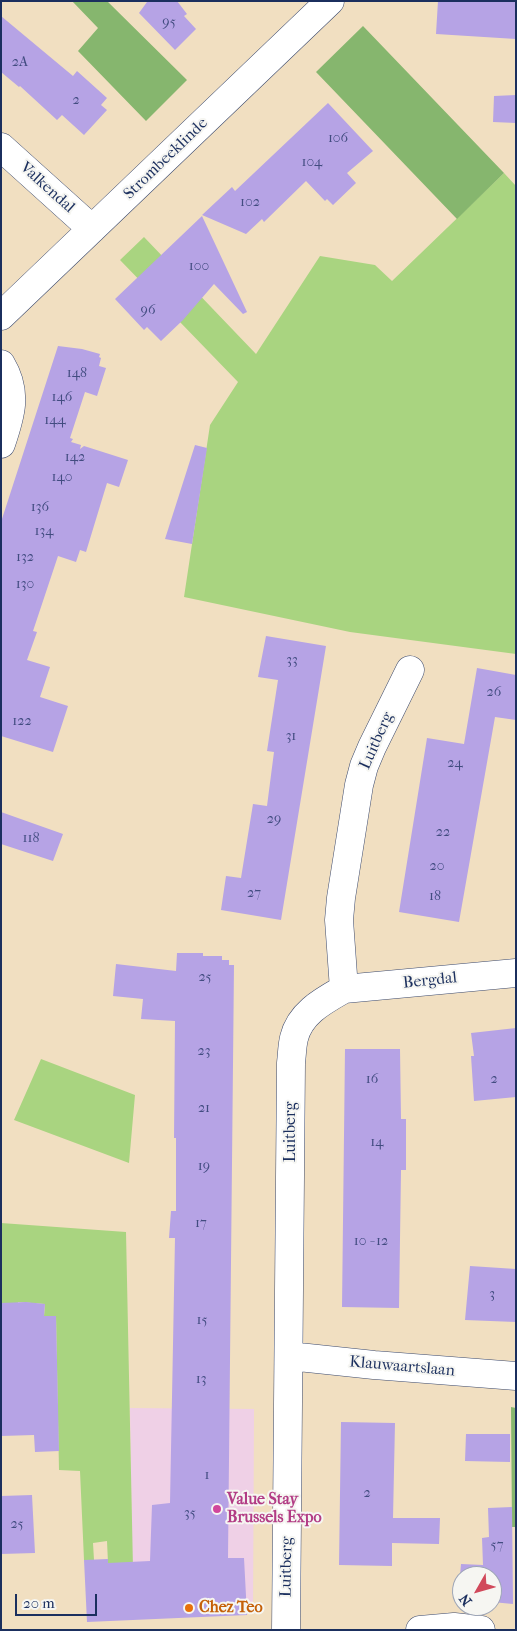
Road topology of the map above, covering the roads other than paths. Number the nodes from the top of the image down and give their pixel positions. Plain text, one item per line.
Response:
1 (330, 1) edge
2 (1, 147) edge
3 (92, 229) junction
4 (1, 316) edge
5 (1, 364) edge
6 (1, 444) edge
7 (410, 670) dead end
8 (516, 973) edge
9 (344, 989) junction
10 (289, 1356) junction
11 (516, 1376) edge
12 (286, 1630) edge
13 (420, 1630) edge
14 (481, 1630) edge

1 - 3 street, Strombeeklinde
2 - 3 street, Valkendal
3 - 4 street, Strombeeklinde
5 - 6 street
7 - 9 street, Luitberg
8 - 9 street, Bergdal
9 - 10 street, Luitberg
10 - 11 street, Klauwaartslaan
10 - 12 street, Luitberg
13 - 14 street

